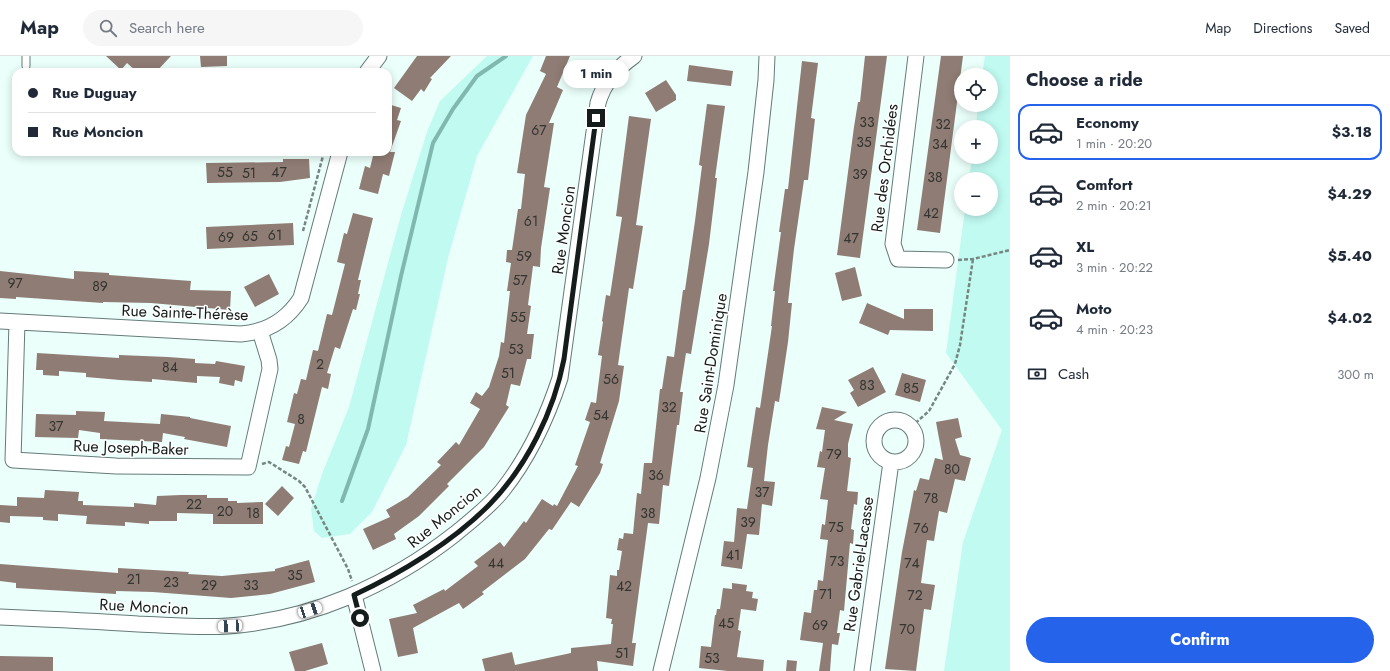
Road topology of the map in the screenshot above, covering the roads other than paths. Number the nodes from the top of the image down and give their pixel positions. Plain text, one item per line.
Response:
1 (26, 56) edge
2 (379, 56) edge
3 (634, 56) edge
4 (767, 56) edge
5 (916, 56) edge
6 (26, 66) dead end
7 (371, 68) edge
8 (339, 156) edge
9 (946, 260) road end
10 (0, 321) edge
11 (17, 322) junction
12 (260, 332) junction
13 (891, 462) junction
14 (354, 595) junction
15 (0, 617) edge
16 (373, 671) edge
17 (661, 671) edge
18 (862, 671) edge

1 - 6 lane
2 - 7 street
3 - 14 street, Rue Moncion
4 - 17 street, Rue Saint-Dominique
5 - 9 street, Rue des Orchidées
8 - 12 street, Rue Sainte-Thérèse
10 - 11 street, Rue Sainte-Thérèse
11 - 12 street, Rue Sainte-Thérèse
11 - 12 street, Rue Joseph-Baker
13 - 13 street
13 - 18 street, Rue Gabriel-Lacasse
14 - 15 street, Rue Moncion
14 - 16 street

